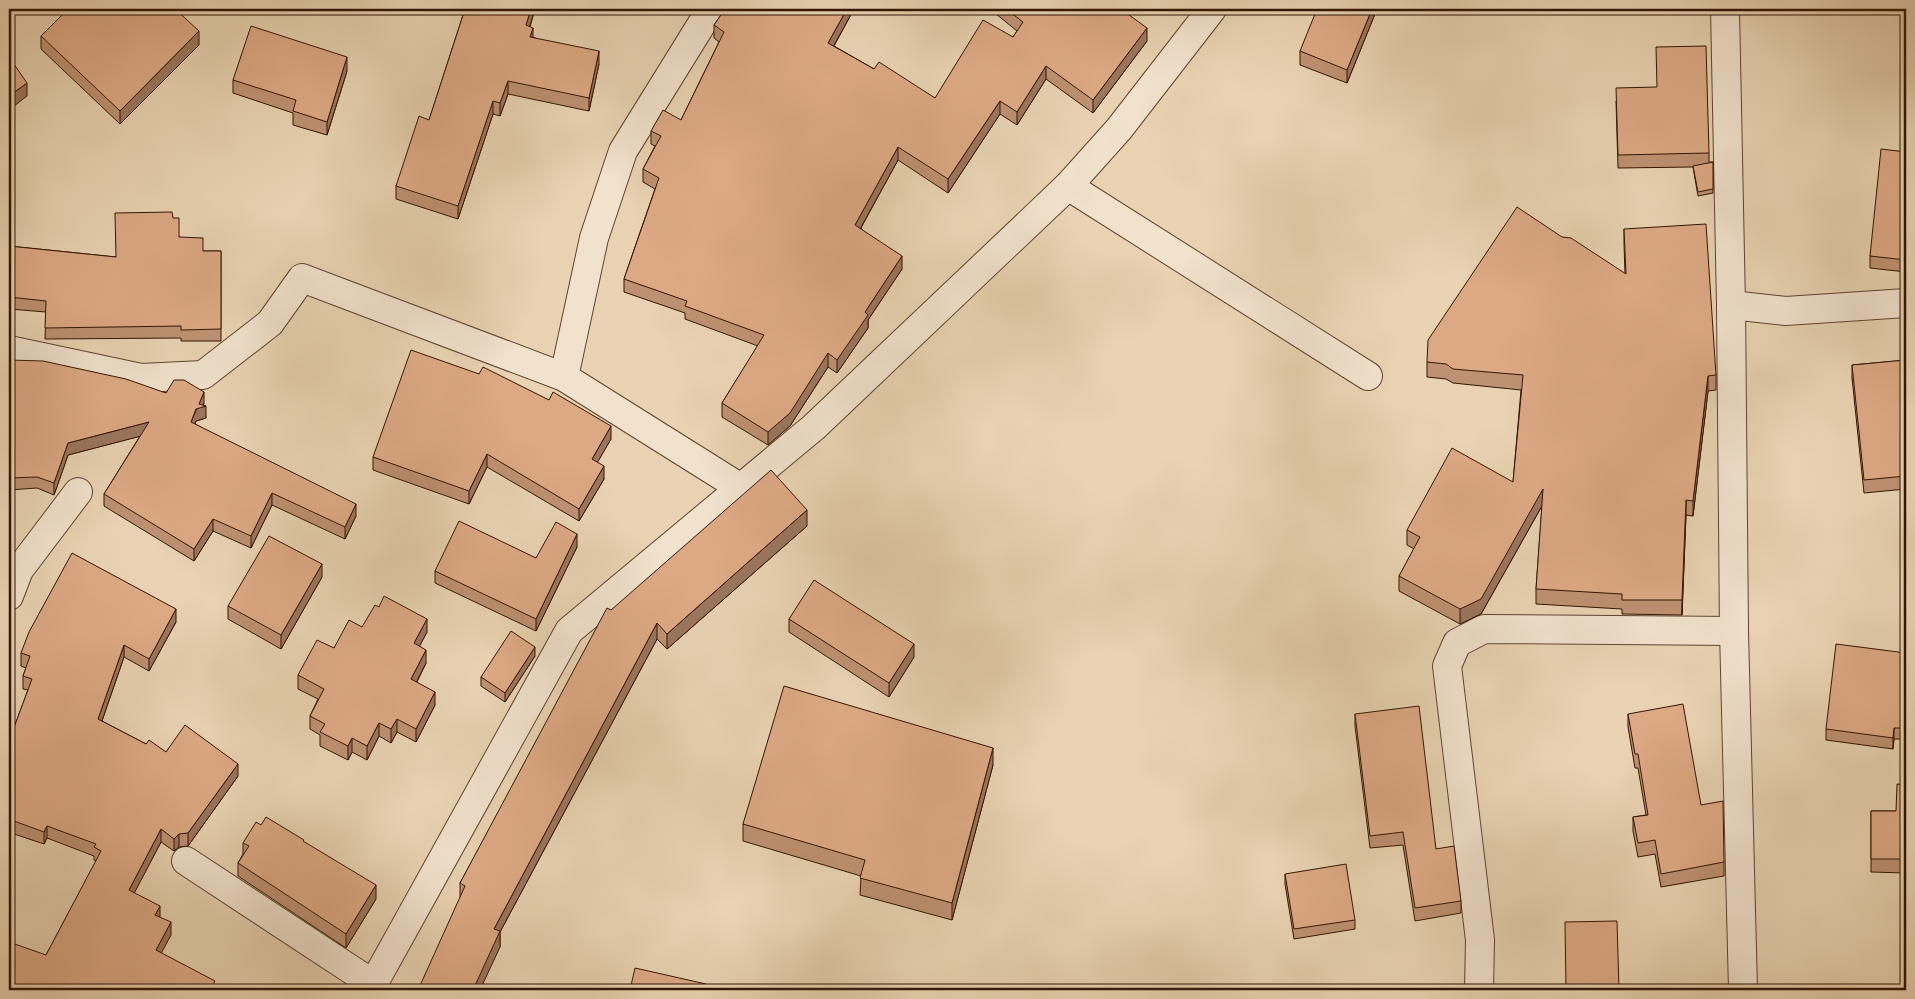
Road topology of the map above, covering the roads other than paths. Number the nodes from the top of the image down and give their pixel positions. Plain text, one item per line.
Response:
1 (711, 9) edge
2 (1212, 9) edge
3 (1725, 9) edge
4 (1068, 186) junction
5 (1906, 303) edge
6 (1731, 305) junction
7 (9, 350) edge
8 (1368, 376) dead end
9 (564, 377) junction
10 (741, 488) junction
11 (78, 492) dead end
12 (9, 596) edge
13 (1734, 631) junction
14 (186, 861) dead end
15 (371, 987) edge
16 (1479, 990) edge
17 (1743, 990) edge

1 - 9 street
2 - 4 street
3 - 6 street
4 - 8 street
4 - 10 street
5 - 6 street
6 - 13 street
7 - 9 street
9 - 10 street
10 - 15 street
11 - 12 street
13 - 16 street
13 - 17 street
14 - 15 street

